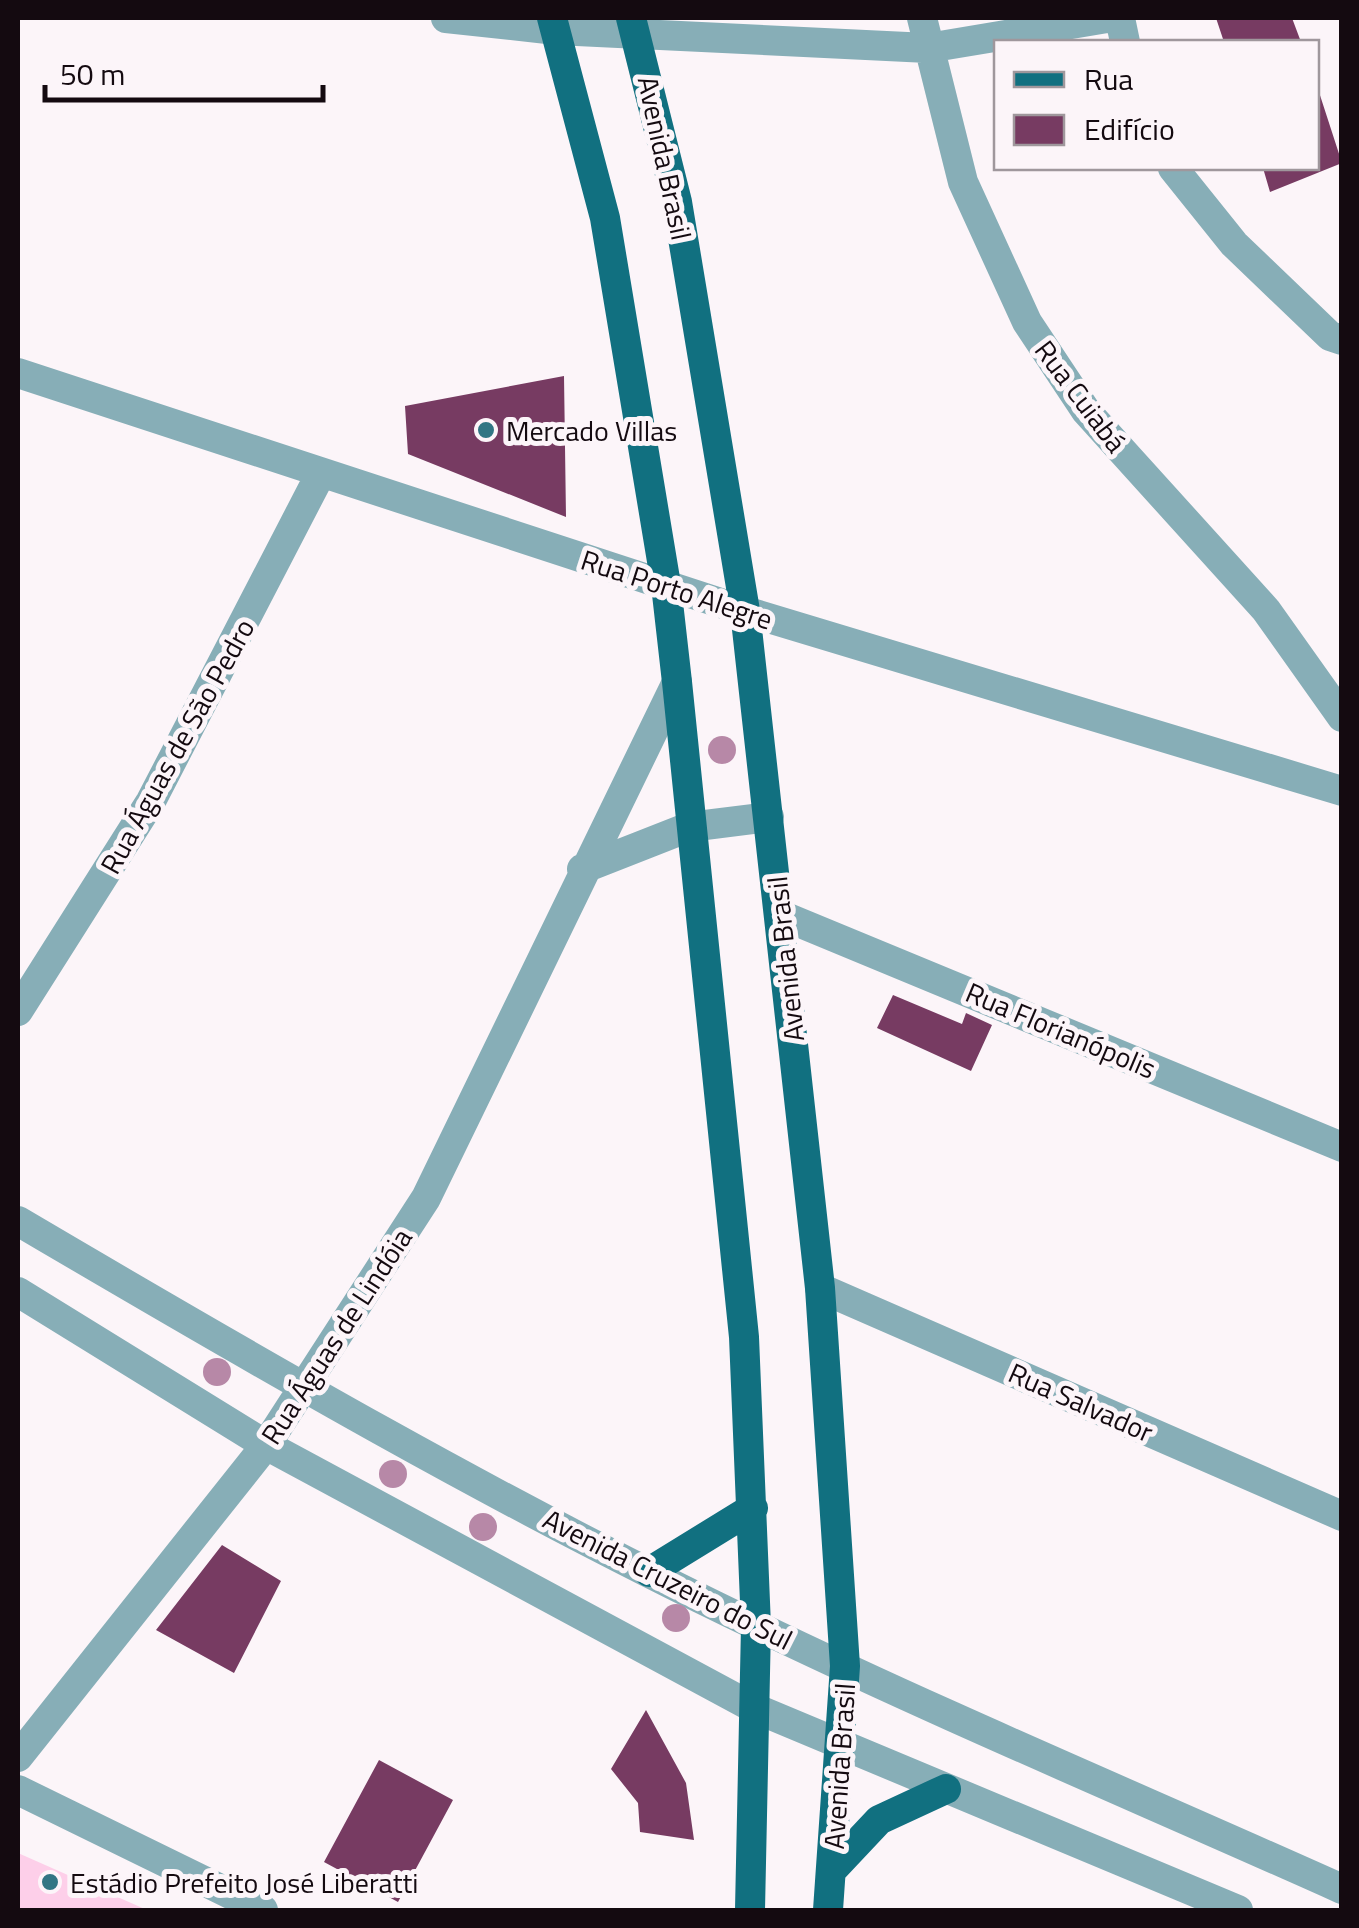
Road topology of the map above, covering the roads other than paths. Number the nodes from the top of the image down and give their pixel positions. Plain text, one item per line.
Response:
1 (446, 18) edge
2 (922, 18) edge
3 (1108, 19) edge
4 (554, 24) edge
5 (634, 24) edge
6 (1124, 40) edge
7 (928, 48) junction
8 (1175, 170) edge
9 (1342, 340) edge
10 (18, 373) edge
11 (321, 473) junction
12 (666, 585) junction
13 (745, 611) junction
14 (677, 682) junction
15 (1342, 718) edge
16 (1342, 791) edge
17 (769, 817) junction
18 (689, 826) junction
19 (582, 869) junction
20 (781, 915) junction
21 (18, 1011) edge
22 (1342, 1147) edge
23 (18, 1221) edge
24 (820, 1288) junction
25 (18, 1292) edge
26 (306, 1390) junction
27 (266, 1445) junction
28 (752, 1508) junction
29 (1342, 1516) edge
30 (649, 1572) junction
31 (756, 1626) junction
32 (846, 1666) junction
33 (754, 1708) junction
34 (842, 1745) junction
35 (18, 1757) edge
36 (18, 1790) edge
37 (946, 1790) junction
38 (832, 1871) junction
39 (1342, 1889) edge
40 (263, 1910) edge
41 (750, 1910) edge
42 (828, 1910) edge
43 (1238, 1910) edge

1 - 4 street
2 - 7 street, Rua Cuiabá
3 - 6 street
3 - 7 street
4 - 5 street
4 - 12 main road
5 - 7 street
5 - 13 main road, Avenida Brasil
7 - 15 street, Rua Cuiabá
8 - 9 street
10 - 11 street, Rua Porto Alegre
11 - 12 street, Rua Porto Alegre
11 - 21 street, Rua Águas de São Pedro
12 - 13 street, Rua Porto Alegre
12 - 14 main road
13 - 16 street, Rua Porto Alegre
13 - 17 main road, Avenida Brasil
14 - 18 main road
14 - 19 street, Rua Águas de Lindóia
17 - 18 street
17 - 20 main road, Avenida Brasil
18 - 19 street
18 - 28 main road
19 - 26 street, Rua Águas de Lindóia
20 - 22 street, Rua Florianópolis
20 - 24 main road, Avenida Brasil
23 - 26 street, Avenida Cruzeiro do Sul
24 - 29 street, Rua Salvador
24 - 32 main road, Avenida Brasil
25 - 27 street
26 - 27 street, Rua Águas de Lindóia
26 - 30 street, Avenida Cruzeiro do Sul
27 - 33 street
27 - 35 street, Rua Águas de Lindóia
28 - 30 main road
28 - 31 main road
30 - 31 street, Avenida Cruzeiro do Sul
31 - 32 street, Avenida Cruzeiro do Sul
31 - 33 main road
32 - 34 main road, Avenida Brasil
32 - 39 street, Avenida Cruzeiro do Sul
33 - 34 street
33 - 41 main road
34 - 37 street
34 - 38 main road, Avenida Brasil
36 - 40 street
37 - 38 main road
37 - 43 street
38 - 42 main road, Avenida Brasil

